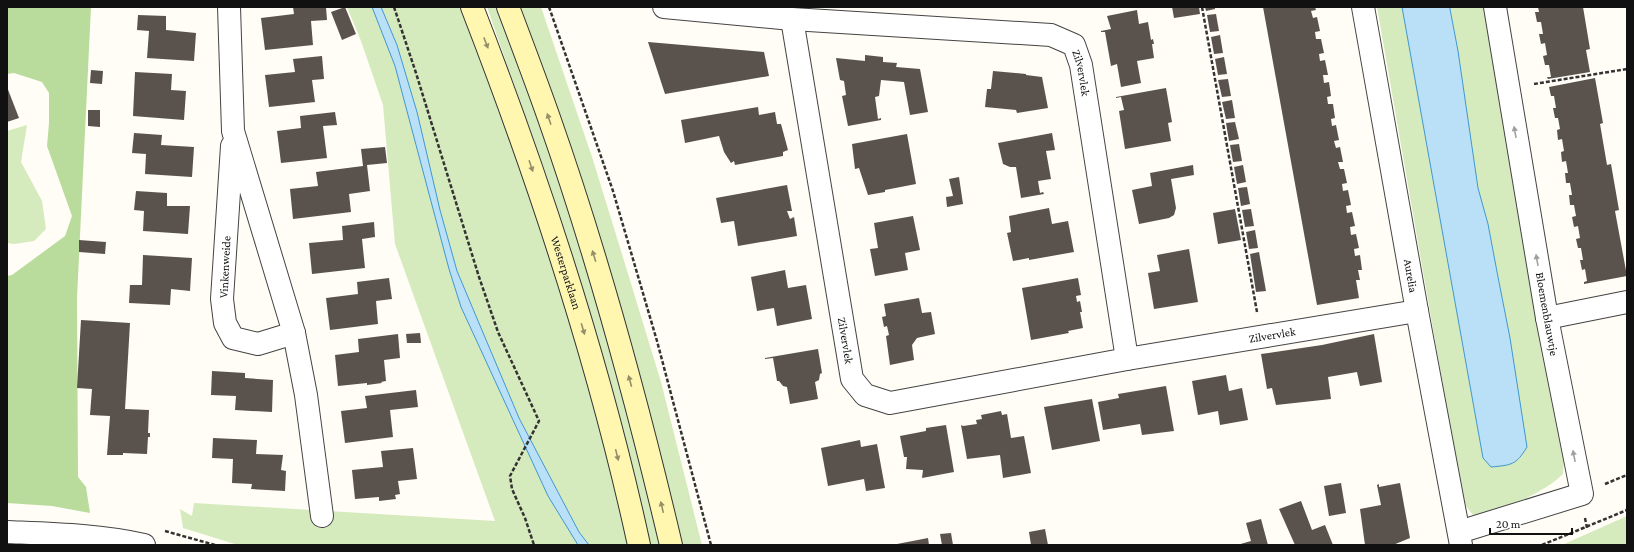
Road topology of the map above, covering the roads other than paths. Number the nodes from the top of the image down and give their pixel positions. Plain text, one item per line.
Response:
1 (229, 7) edge
2 (472, 7) edge
3 (508, 7) edge
4 (664, 7) edge
5 (1363, 7) edge
6 (1495, 7) edge
7 (792, 19) junction
8 (232, 131) junction
9 (1627, 302) edge
10 (1417, 311) junction
11 (1547, 318) junction
12 (294, 333) junction
13 (1127, 359) junction
14 (322, 516) dead end
15 (7, 532) edge
16 (1460, 539) edge
17 (144, 545) edge
18 (639, 545) edge
19 (671, 545) edge

1 - 8 street, Vinkenweide
2 -> 18 main road, Westerparklaan
19 -> 3 main road
4 - 7 street, Zilvervlek
5 - 10 street, Aurelia
11 -> 6 street, Bloemenblauwtje
7 - 13 street, Zilvervlek
7 - 13 street, Zilvervlek
8 - 12 street, Vinkenweide
8 - 12 street, Vinkenweide
9 - 11 street
10 - 13 street, Zilvervlek
10 - 16 street, Aurelia
16 -> 11 street, Bloemenblauwtje
12 - 14 street, Vinkenweide
15 - 17 street

